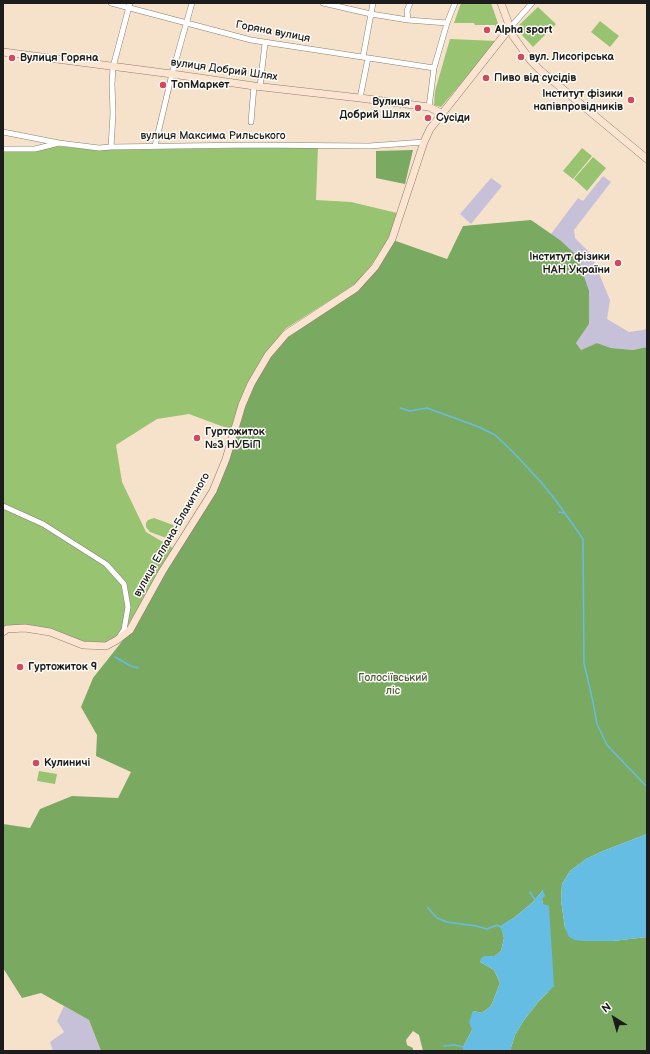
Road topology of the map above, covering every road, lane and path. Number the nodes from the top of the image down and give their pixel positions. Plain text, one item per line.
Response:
1 (111, 3) edge
2 (192, 3) edge
3 (322, 3) edge
4 (373, 3) edge
5 (410, 3) edge
6 (455, 3) edge
7 (500, 3) edge
8 (532, 3) edge
9 (130, 6) edge
10 (371, 14) junction
11 (408, 20) junction
12 (186, 23) junction
13 (447, 23) junction
14 (509, 29) junction
15 (265, 43) junction
16 (3, 52) edge
17 (366, 57) junction
18 (113, 67) junction
19 (434, 68) junction
20 (172, 74) junction
21 (257, 86) junction
22 (360, 98) junction
23 (429, 107) junction
24 (441, 113) junction
25 (251, 122) dead end
26 (3, 132) edge
27 (424, 142) junction
28 (60, 143) junction
29 (155, 146) junction
30 (111, 147) junction
31 (3, 149) edge
32 (647, 159) edge
33 (3, 506) edge
34 (3, 632) edge
35 (117, 640) junction

1 - 9 street, Горяна вулиця
2 - 12 street
3 - 10 street
4 - 10 street
5 - 11 street
6 - 13 street
7 - 14 street
8 - 14 street
9 - 12 street, Горяна вулиця
9 - 18 street
10 - 11 street
10 - 17 street
11 - 13 street
12 - 15 street, Горяна вулиця
12 - 20 street
13 - 19 street
14 - 24 street, вулиця Еллана-Блакитного
14 - 32 street
15 - 17 street, Горяна вулиця
15 - 21 street
16 - 18 street, вулиця Добрий Шлях
17 - 19 street, Горяна вулиця
17 - 22 street
18 - 20 street, вулиця Добрий Шлях
18 - 30 street
19 - 23 street
20 - 21 street, вулиця Добрий Шлях
20 - 29 street
21 - 22 street, вулиця Добрий Шлях
21 - 25 street
22 - 23 street, вулиця Добрий Шлях
23 - 24 street, вулиця Добрий Шлях
24 - 27 street, вулиця Еллана-Блакитного
26 - 28 street
27 - 29 street, вулиця Максима Рильського
27 - 35 street, вулиця Еллана-Блакитного
28 - 30 street, вулиця Максима Рильського
28 - 31 street, вулиця Максима Рильського
29 - 30 street, вулиця Максима Рильського
33 - 35 street
34 - 35 street

